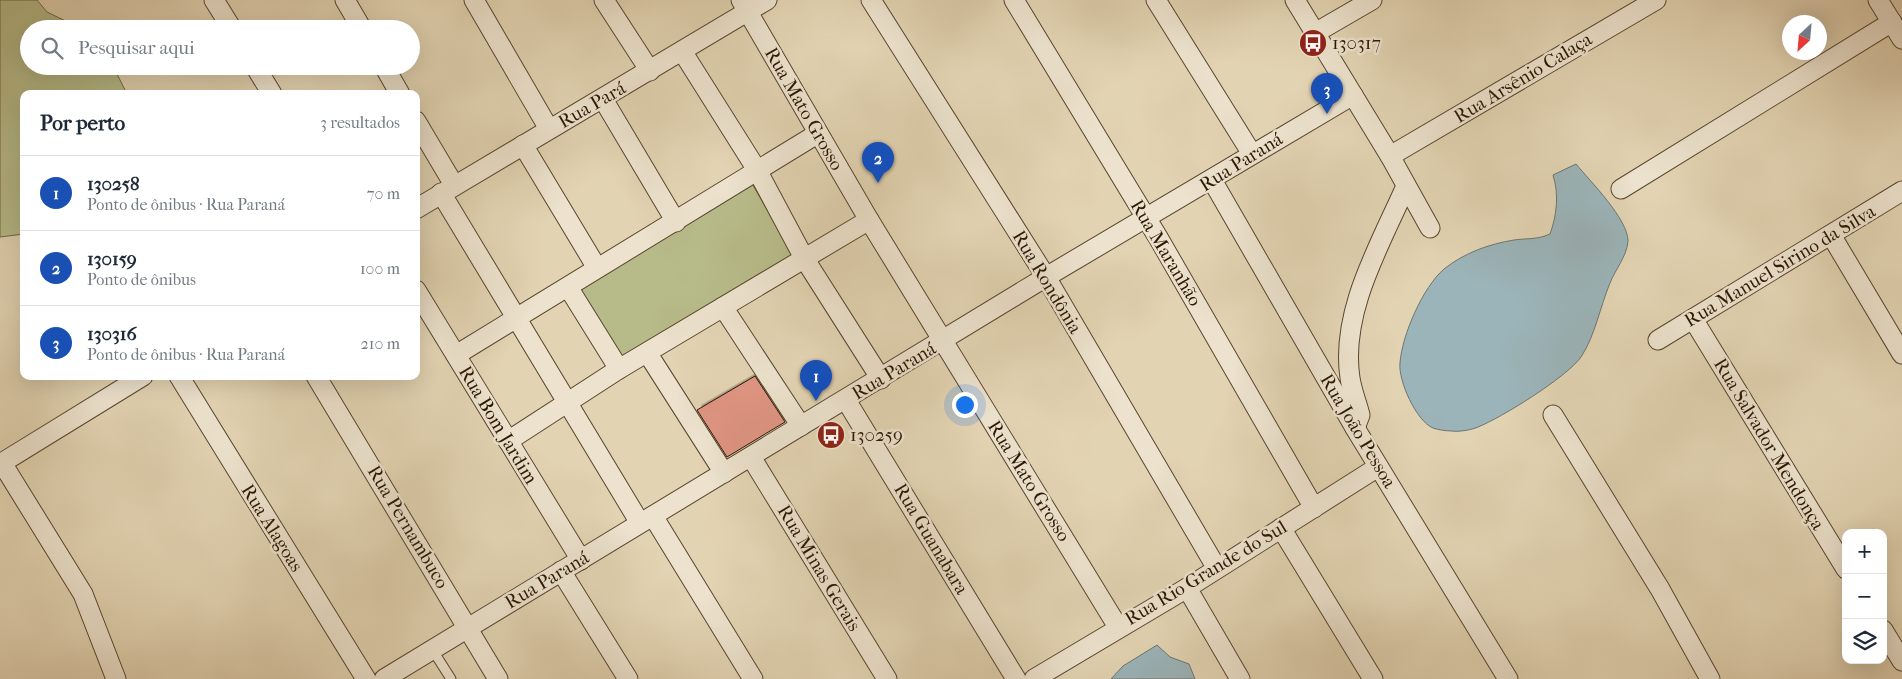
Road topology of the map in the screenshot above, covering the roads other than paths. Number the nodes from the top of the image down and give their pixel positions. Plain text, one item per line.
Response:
1 (214, 0) edge
2 (345, 0) edge
3 (474, 0) edge
4 (604, 0) edge
5 (767, 0) edge
6 (871, 0) edge
7 (1014, 0) edge
8 (1156, 0) edge
9 (1295, 0) edge
10 (1372, 0) edge
11 (1656, 0) edge
12 (1878, 0) edge
13 (745, 6) edge
14 (226, 20) edge
15 (357, 20) edge
16 (1892, 22) junction
17 (1315, 33) junction
18 (1902, 39) edge
19 (682, 51) junction
20 (650, 71) junction
21 (260, 75) edge
22 (389, 75) edge
23 (270, 90) edge
24 (398, 90) edge
25 (1353, 95) junction
26 (603, 99) junction
27 (549, 129) junction
28 (420, 130) edge
29 (817, 134) junction
30 (523, 145) junction
31 (1252, 154) junction
32 (1390, 156) junction
33 (757, 170) junction
34 (1212, 180) junction
35 (1406, 186) junction
36 (448, 189) junction
37 (1621, 189) dead end
38 (1902, 191) edge
39 (420, 206) edge
40 (1146, 219) junction
41 (869, 220) junction
42 (676, 222) junction
43 (1430, 228) dead end
44 (1831, 235) junction
45 (804, 258) junction
46 (597, 268) junction
47 (1046, 277) junction
48 (568, 287) junction
49 (420, 296) edge
50 (723, 307) junction
51 (516, 317) junction
52 (1693, 319) junction
53 (1658, 340) dead end
54 (942, 341) junction
55 (648, 354) junction
56 (1902, 354) edge
57 (456, 355) junction
58 (619, 369) junction
59 (881, 379) junction
60 (137, 380) edge
61 (181, 380) edge
62 (318, 380) edge
63 (846, 400) junction
64 (568, 404) junction
65 (1553, 415) dead end
66 (801, 426) junction
67 (1354, 428) junction
68 (508, 441) junction
69 (751, 457) junction
70 (1, 464) edge
71 (1378, 466) junction
72 (724, 473) junction
73 (1314, 508) junction
74 (646, 520) junction
75 (1281, 528) junction
76 (581, 560) junction
77 (1842, 562) edge
78 (1216, 567) junction
79 (561, 571) junction
80 (1187, 588) junction
81 (468, 627) junction
82 (1118, 627) junction
83 (1887, 637) edge
84 (432, 649) junction
85 (1902, 661) edge
86 (116, 679) edge
87 (366, 679) edge
88 (384, 679) edge
89 (451, 679) edge
90 (498, 679) edge
91 (628, 679) edge
92 (753, 679) edge
93 (887, 679) edge
94 (1016, 679) edge
95 (1034, 679) edge
96 (1240, 679) edge
97 (1373, 679) edge
98 (1508, 679) edge
99 (1710, 679) edge

1 - 14 street
2 - 15 street
3 - 27 street
4 - 20 street
5 - 13 street, Rua Pará
6 - 47 street, Rua Rondônia
7 - 40 street, Rua Maranhão
8 - 31 street
9 - 17 street
10 - 17 street
11 - 32 street, Rua Arsênio Calaça
12 - 16 street
13 - 19 street, Rua Pará
13 - 29 street, Rua Mato Grosso
16 - 18 street
16 - 37 street
17 - 25 street
19 - 20 street, Rua Pará
19 - 33 street
20 - 26 street, Rua Pará
21 - 23 street
22 - 24 street
25 - 31 street, Rua Paraná
25 - 32 street
26 - 27 street, Rua Pará
26 - 42 street
27 - 30 street, Rua Pará
28 - 36 street
29 - 33 street
29 - 41 street, Rua Mato Grosso
30 - 36 street, Rua Pará
30 - 46 street
31 - 34 street, Rua Paraná
32 - 35 street
33 - 42 street
33 - 45 street
34 - 40 street, Rua Paraná
34 - 67 street, Rua João Pessoa
35 - 43 street
35 - 67 street
36 - 39 street, Rua Pará
36 - 51 street
38 - 44 street, Rua Manuel Sirino da Silva
40 - 47 street, Rua Paraná
40 - 73 street, Rua Maranhão
41 - 45 street
41 - 54 street, Rua Mato Grosso
42 - 46 street
44 - 52 street, Rua Manuel Sirino da Silva
44 - 56 street
45 - 50 street
45 - 59 street
46 - 48 street
47 - 54 street, Rua Paraná
47 - 78 street, Rua Rondônia
48 - 51 street
48 - 58 street
49 - 57 street, Rua Bom Jardim
50 - 55 street
50 - 66 street
51 - 57 street
51 - 64 street
52 - 53 street, Rua Manuel Sirino da Silva
52 - 77 street, Rua Salvador Mendonça
54 - 59 street, Rua Paraná
54 - 82 street, Rua Mato Grosso
55 - 58 street
55 - 72 street
57 - 68 street, Rua Bom Jardim
58 - 64 street
59 - 63 street, Rua Paraná
60 - 70 street
61 - 87 street, Rua Alagoas
62 - 81 street, Rua Pernambuco
63 - 66 street, Rua Paraná
63 - 94 street, Rua Guanabara
64 - 68 street
64 - 74 street
65 - 99 street
66 - 69 street, Rua Paraná
67 - 71 street, Rua João Pessoa
68 - 76 street, Rua Bom Jardim
69 - 72 street, Rua Paraná
69 - 93 street, Rua Minas Gerais
70 - 86 street
71 - 73 street, Rua Rio Grande do Sul
71 - 98 street, Rua João Pessoa
72 - 74 street, Rua Paraná
73 - 75 street, Rua Rio Grande do Sul
74 - 76 street, Rua Paraná
74 - 92 street
75 - 78 street, Rua Rio Grande do Sul
75 - 97 street
76 - 79 street, Rua Paraná
78 - 80 street, Rua Rio Grande do Sul
79 - 81 street, Rua Paraná
79 - 91 street
80 - 82 street, Rua Rio Grande do Sul
80 - 96 street
81 - 84 street, Rua Paraná
81 - 90 street, Rua Pernambuco
82 - 95 street, Rua Rio Grande do Sul
83 - 85 street
84 - 88 street, Rua Paraná
84 - 89 lane

